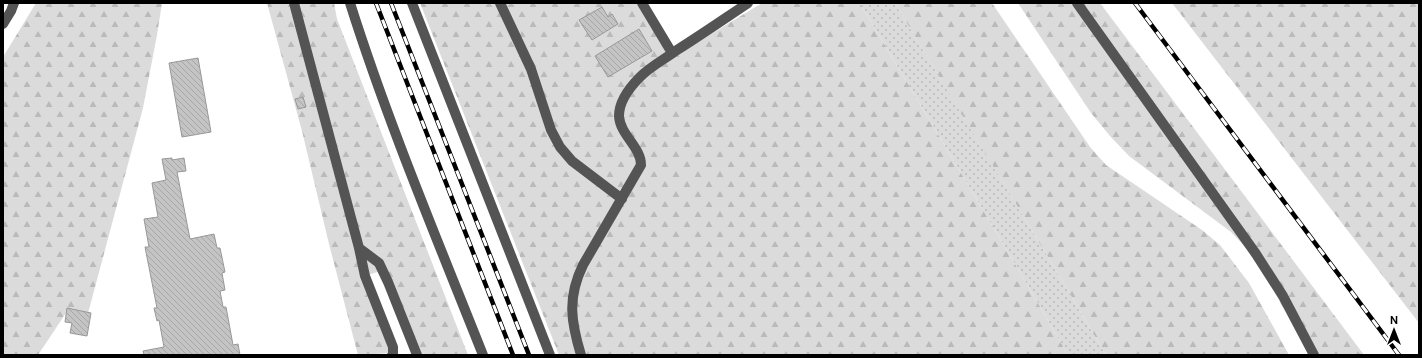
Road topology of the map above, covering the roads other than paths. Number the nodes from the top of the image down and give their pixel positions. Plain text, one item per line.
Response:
1 (14, 3) edge
2 (294, 3) edge
3 (350, 3) edge
4 (412, 3) edge
5 (500, 3) edge
6 (642, 3) edge
7 (748, 3) edge
8 (1077, 3) edge
9 (3, 24) edge
10 (672, 53) junction
11 (622, 199) junction
12 (359, 248) junction
13 (392, 355) edge
14 (417, 355) edge
15 (483, 355) edge
16 (550, 355) edge
17 (581, 355) edge
18 (1314, 355) edge

1 - 9 street
2 - 12 street
3 - 15 street
4 - 16 street
5 - 11 street
6 - 10 street
7 - 10 street
8 - 18 street
10 - 11 street
11 - 17 street
12 - 13 street
12 - 14 street

